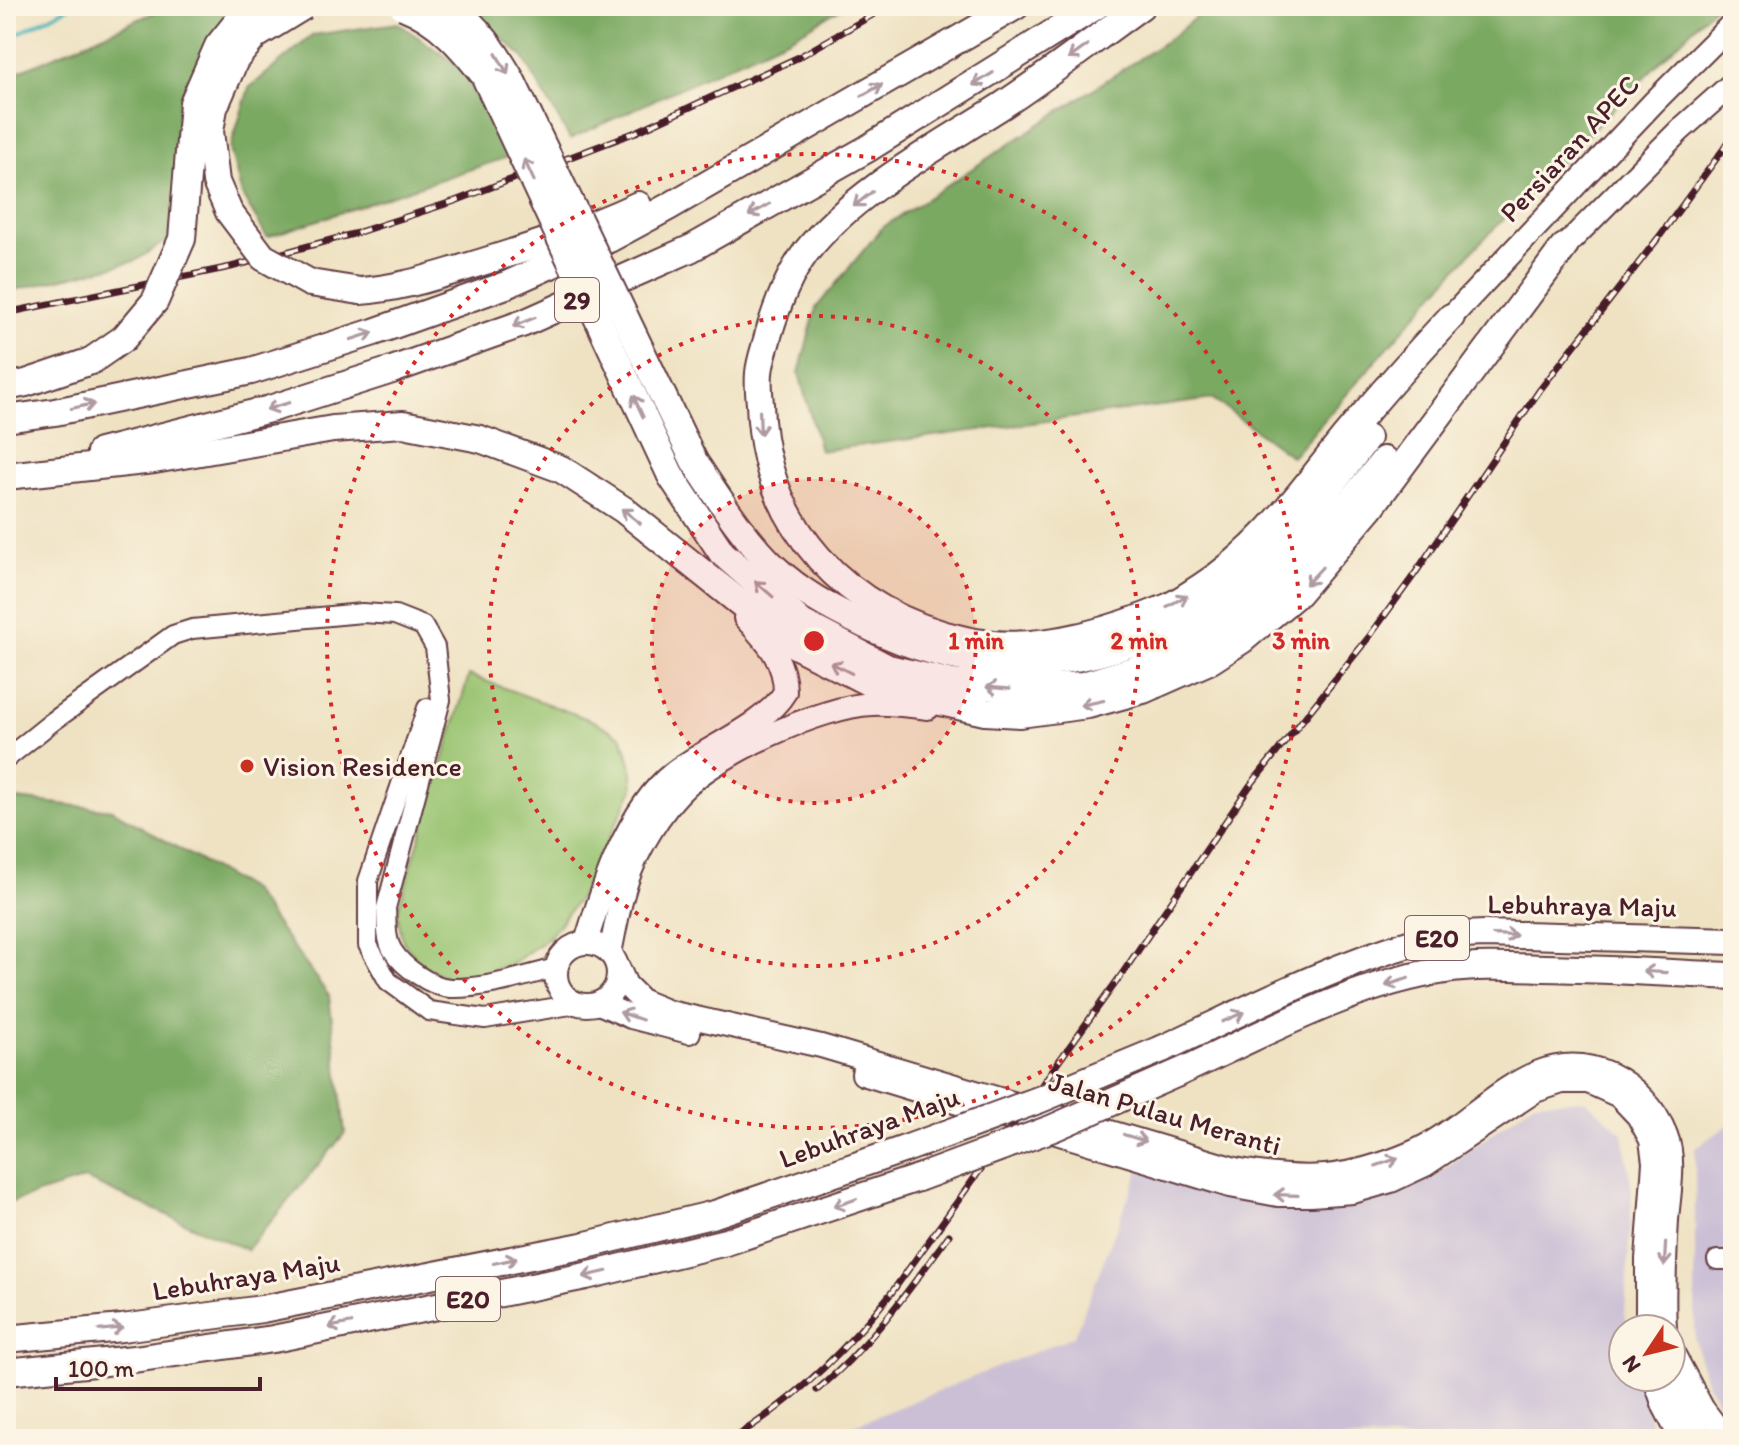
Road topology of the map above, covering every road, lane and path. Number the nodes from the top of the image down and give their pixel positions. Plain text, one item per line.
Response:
1 (259, 6) edge
2 (304, 6) edge
3 (403, 6) edge
4 (451, 6) edge
5 (1016, 6) edge
6 (1096, 6) edge
7 (1141, 6) edge
8 (1733, 23) edge
9 (1733, 83) edge
10 (840, 108) junction
11 (1564, 247) junction
12 (1451, 317) junction
13 (6, 387) edge
14 (6, 419) edge
15 (7, 476) edge
16 (704, 575) junction
17 (439, 685) junction
18 (985, 712) junction
19 (6, 759) edge
20 (1733, 941) edge
21 (586, 942) junction
22 (614, 960) junction
23 (556, 968) junction
24 (1733, 976) edge
25 (588, 1003) junction
26 (1647, 1313) edge
27 (1665, 1313) edge
28 (6, 1339) edge
29 (6, 1372) edge
30 (1687, 1375) edge
31 (1660, 1393) edge
32 (1680, 1393) edge
33 (1681, 1439) edge
34 (1703, 1439) edge
35 (1728, 1439) edge

1 - 13 highway, bridge
2 - 10 highway, bridge
11 -> 3 highway, bridge
4 -> 12 highway, bridge
10 -> 5 highway, 29
6 -> 15 highway, 29
7 -> 12 highway
8 - 12 main road, Persiaran APEC
9 - 11 main road
14 -> 10 highway, 29
11 -> 18 highway
16 -> 15 highway
18 -> 16 highway
16 - 21 main road
17 - 19 street
17 - 23 street
17 - 25 street
18 - 22 main road
28 -> 20 highway, Lebuhraya Maju / E20, bridge
21 - 22 main road
21 - 23 main road
22 - 25 main road
22 -> 27 main road, Jalan Pulau Meranti
23 - 25 main road
24 -> 29 highway, E20, bridge
26 -> 25 main road, Jalan Pulau Meranti
30 - 35 street
31 - 33 main road
32 - 34 main road

